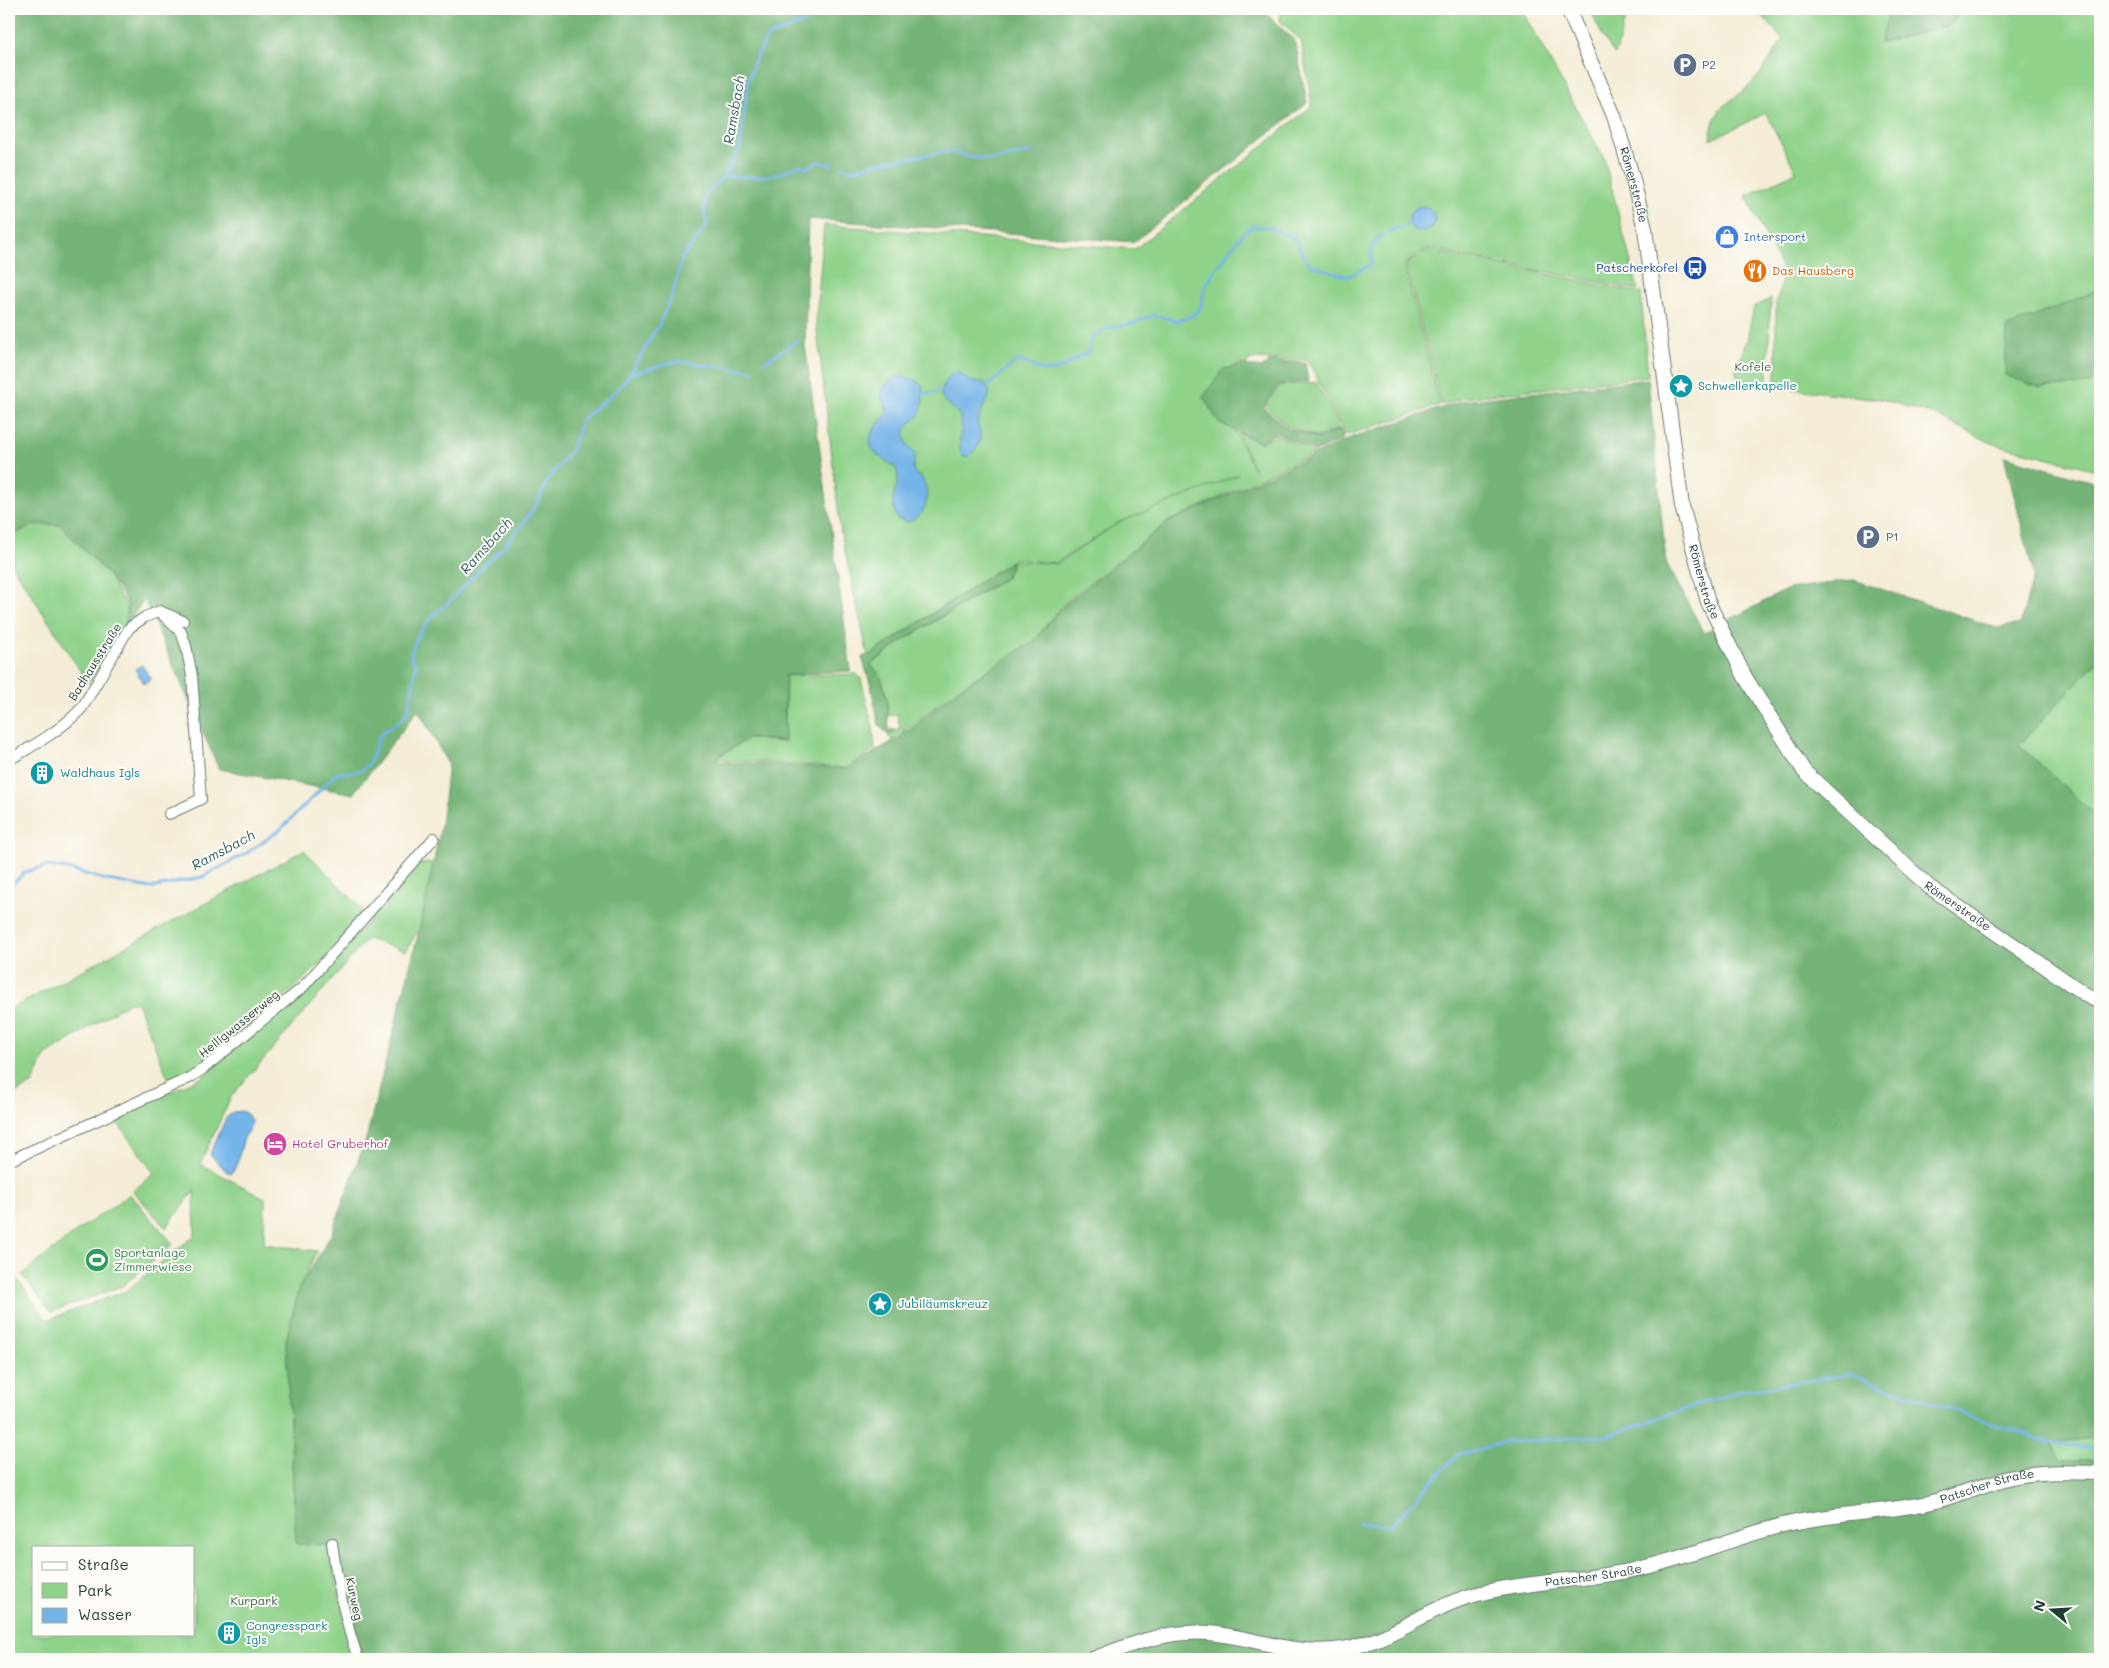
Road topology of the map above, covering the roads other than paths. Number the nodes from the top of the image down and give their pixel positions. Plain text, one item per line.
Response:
1 (1568, 9) edge
2 (160, 611) junction
3 (183, 621) dead end
4 (9, 760) edge
5 (169, 814) dead end
6 (434, 838) dead end
7 (2100, 1002) edge
8 (9, 1161) edge
9 (2100, 1472) edge
10 (332, 1543) dead end
11 (358, 1659) edge
12 (1093, 1659) edge

1 - 7 main road, Römerstraße
2 - 3 street
2 - 4 street, Badhausstraße
2 - 5 street
6 - 8 street, Heiligwasserweg
9 - 12 main road, Patscher Straße
10 - 11 street, Kurweg

